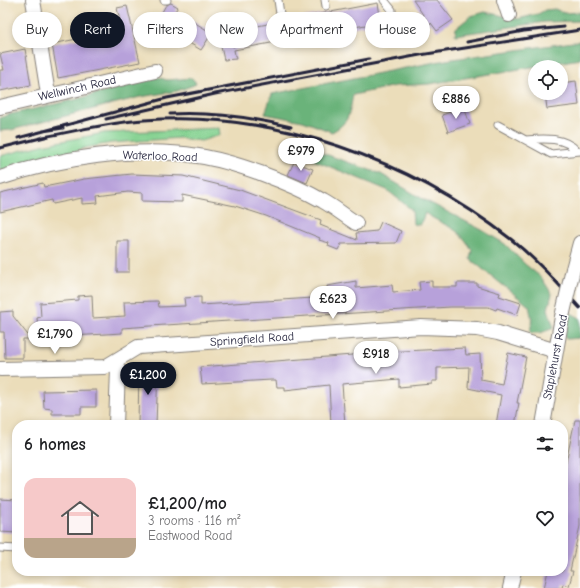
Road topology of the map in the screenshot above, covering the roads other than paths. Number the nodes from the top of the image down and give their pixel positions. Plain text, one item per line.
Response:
1 (33, 0) edge
2 (278, 0) edge
3 (384, 0) edge
4 (504, 0) edge
5 (280, 12) edge
6 (392, 12) edge
7 (509, 15) dead end
8 (155, 71) dead end
9 (48, 94) junction
10 (0, 107) edge
11 (498, 125) dead end
12 (526, 140) junction
13 (579, 151) edge
14 (0, 178) edge
15 (356, 223) dead end
16 (580, 243) edge
17 (556, 351) junction
18 (115, 361) junction
19 (0, 369) edge
20 (116, 420) edge
21 (544, 420) edge
22 (0, 548) edge
23 (12, 549) edge
24 (513, 576) edge
25 (510, 588) edge

1 - 9 street
2 - 5 lane
3 - 6 lane
4 - 7 street
8 - 9 street, Wellwinch Road
9 - 10 street, Wellwinch Road
11 - 12 lane
12 - 13 lane
12 - 13 lane
14 - 15 street, Waterloo Road
16 - 17 street, Staplehurst Road, bridge
17 - 18 street, Springfield Road
17 - 21 street, Staplehurst Road
18 - 19 street, Springfield Road
18 - 20 street
22 - 23 lane
24 - 25 street

